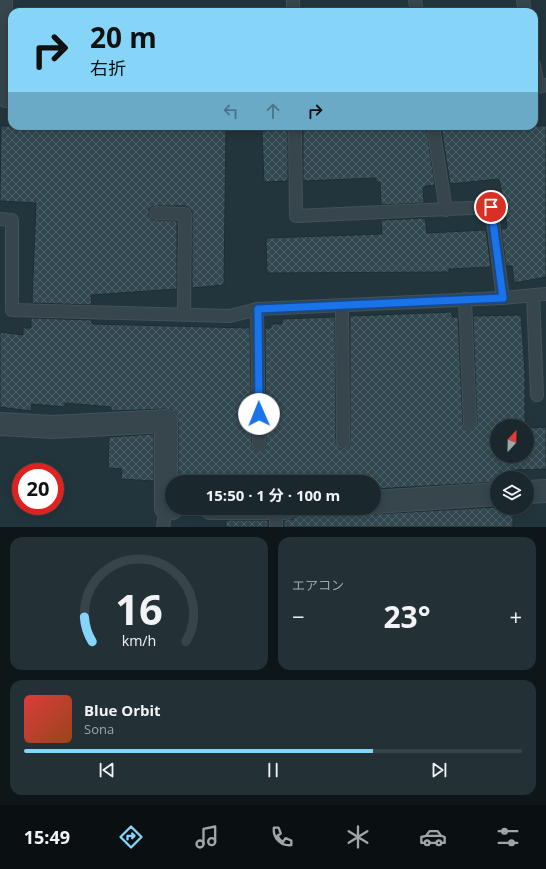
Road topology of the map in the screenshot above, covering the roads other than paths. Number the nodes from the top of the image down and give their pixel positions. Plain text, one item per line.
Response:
1 (6, 0) edge
2 (8, 101) edge
3 (295, 130) edge
4 (434, 130) edge
5 (446, 210) junction
6 (156, 213) dead end
7 (0, 219) edge
8 (546, 294) edge
9 (533, 295) junction
10 (503, 298) junction
11 (465, 300) junction
12 (342, 305) junction
13 (258, 309) junction
14 (184, 314) junction
15 (537, 395) dead end
16 (470, 423) dead end
17 (0, 424) edge
18 (343, 442) dead end
19 (259, 444) dead end
20 (167, 475) edge
21 (546, 491) edge
22 (534, 492) edge
23 (490, 494) edge
24 (381, 502) edge

1 - 2 lane
3 - 5 lane
4 - 5 lane
5 - 10 lane
6 - 14 lane
7 - 14 lane
8 - 9 lane
9 - 10 lane
9 - 15 lane
10 - 11 lane
11 - 12 lane
11 - 16 lane
12 - 13 lane
12 - 18 lane
13 - 14 lane
13 - 19 lane
17 - 20 street
21 - 22 street
23 - 24 street

